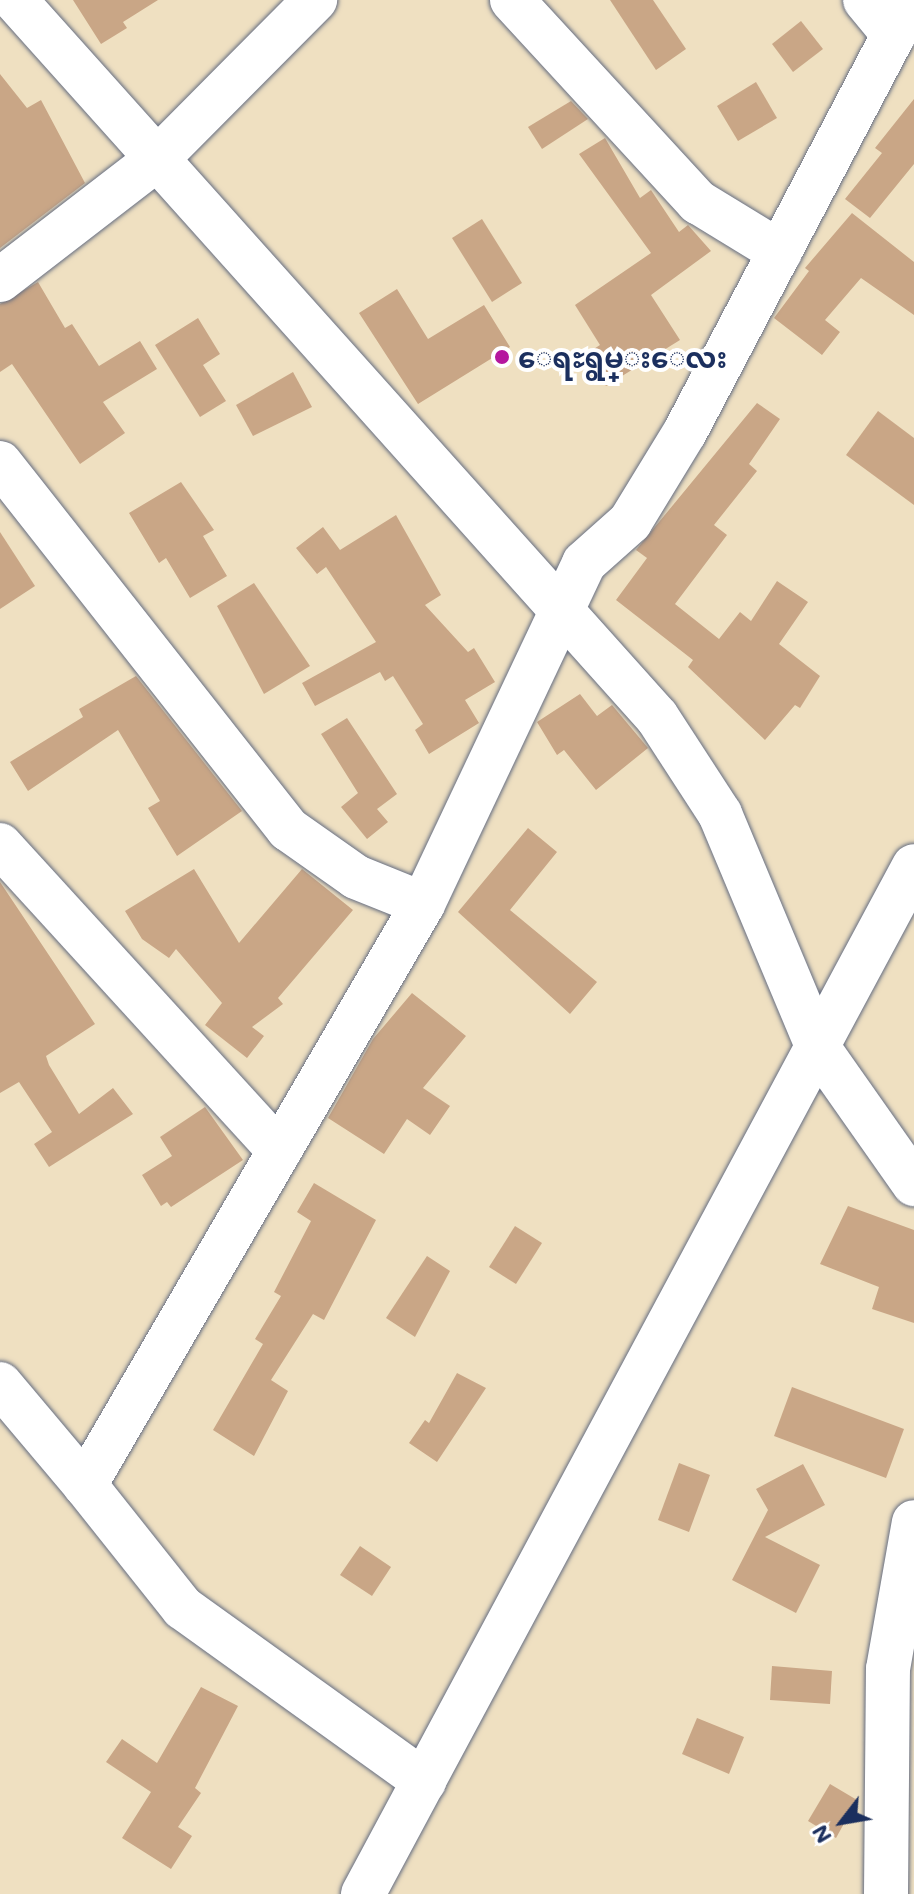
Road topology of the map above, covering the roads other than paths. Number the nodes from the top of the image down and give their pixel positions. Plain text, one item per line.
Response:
1 (15, 0) edge
2 (315, 0) edge
3 (512, 0) edge
4 (865, 0) edge
5 (903, 17) edge
6 (156, 160) junction
7 (780, 252) junction
8 (0, 280) edge
9 (0, 463) edge
10 (561, 615) junction
11 (0, 845) edge
12 (914, 866) edge
13 (423, 904) junction
14 (817, 1046) junction
15 (279, 1151) junction
16 (914, 1184) edge
17 (0, 1384) edge
18 (85, 1485) junction
19 (914, 1522) edge
20 (424, 1781) junction
21 (363, 1894) edge
22 (886, 1894) edge

1 - 6 street
2 - 6 street
3 - 7 street
4 - 5 street
5 - 7 street
6 - 8 street
6 - 10 street
7 - 10 street
9 - 13 street
10 - 13 street
10 - 14 street
11 - 15 street
12 - 14 street
13 - 15 street
14 - 16 street
14 - 20 street
15 - 18 street
17 - 18 street
18 - 20 street
19 - 22 street
20 - 21 street

